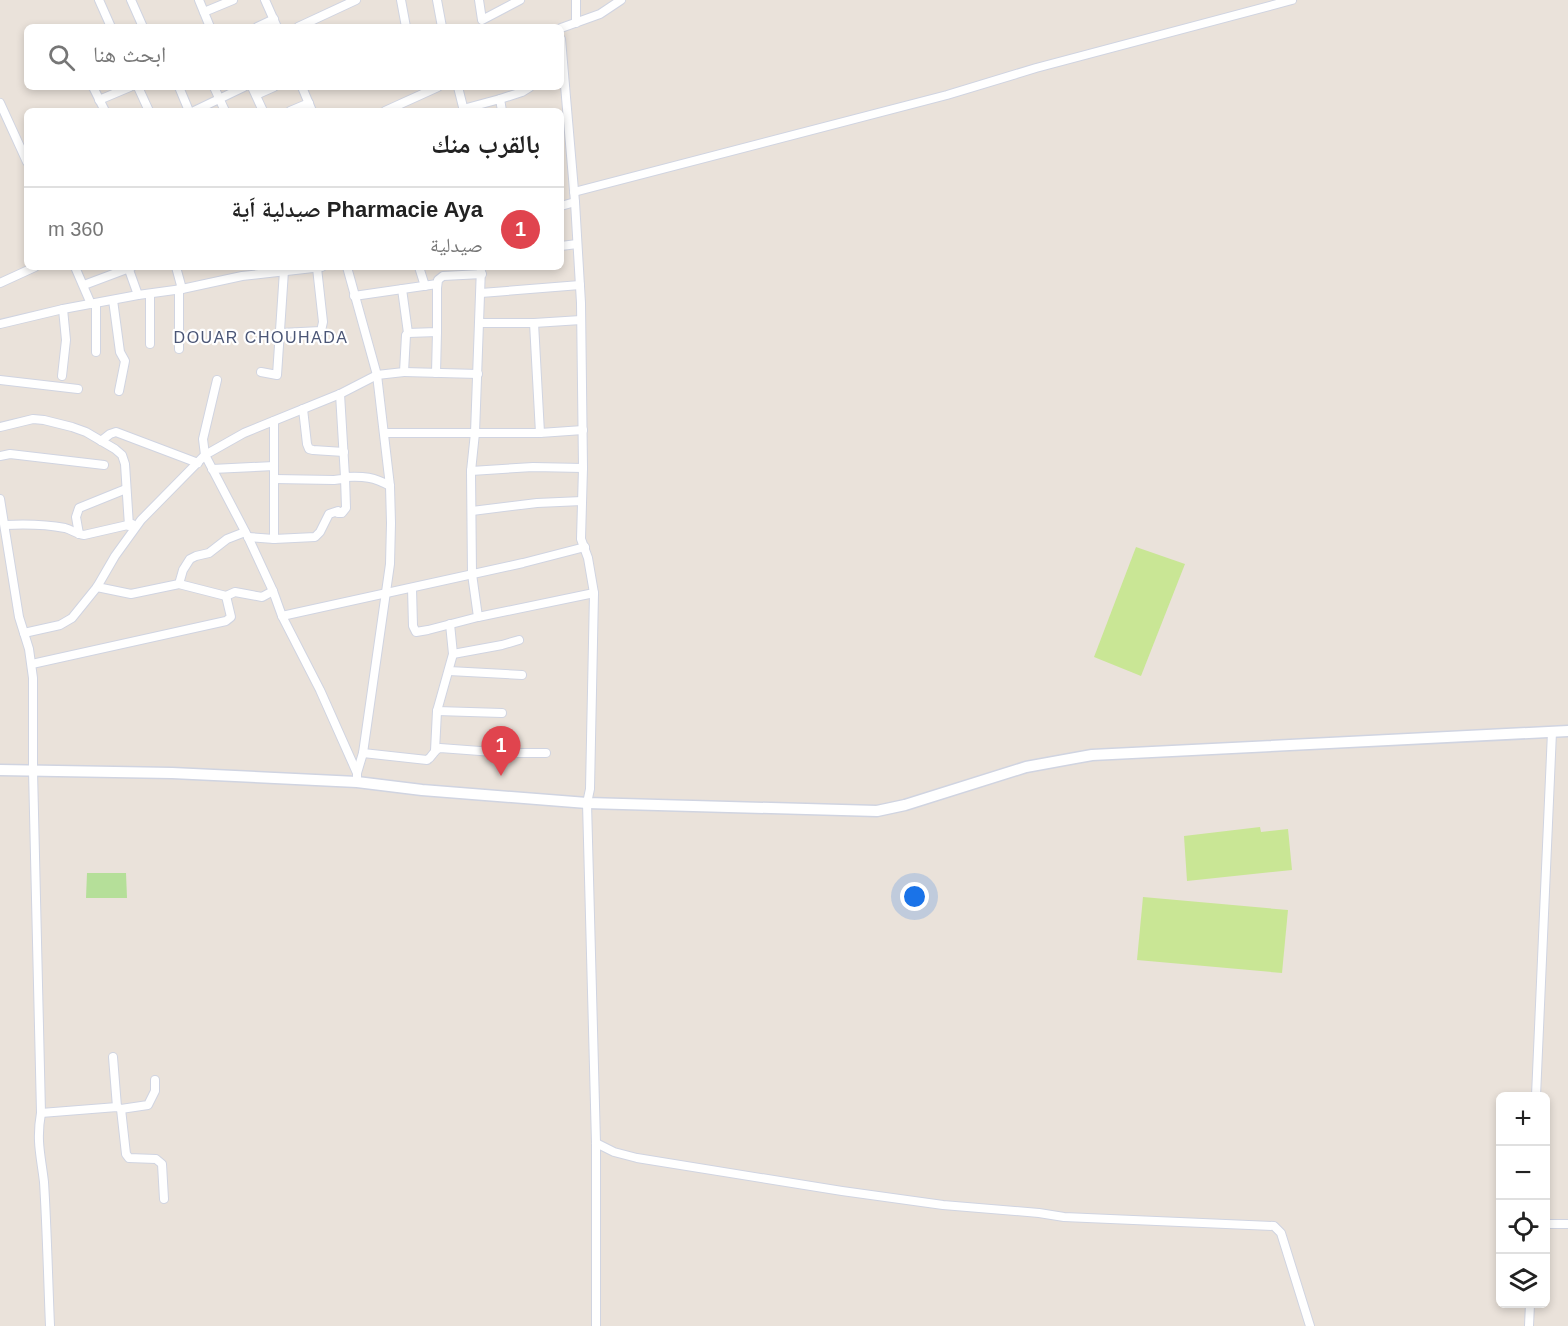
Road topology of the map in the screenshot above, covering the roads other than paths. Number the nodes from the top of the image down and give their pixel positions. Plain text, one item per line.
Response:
1 (99, 0) edge
2 (131, 0) edge
3 (199, 0) edge
4 (232, 0) edge
5 (265, 0) edge
6 (356, 0) edge
7 (401, 0) edge
8 (437, 0) edge
9 (479, 0) edge
10 (520, 0) edge
11 (576, 0) edge
12 (621, 0) edge
13 (1292, 0) edge
14 (204, 12) junction
15 (275, 23) edge
16 (576, 23) junction
17 (110, 24) edge
18 (143, 24) edge
19 (209, 24) edge
20 (304, 24) edge
21 (404, 24) edge
22 (441, 24) edge
23 (564, 27) edge
24 (564, 74) edge
25 (94, 90) edge
26 (123, 90) edge
27 (139, 90) edge
28 (180, 90) edge
29 (215, 90) edge
30 (238, 90) edge
31 (254, 90) edge
32 (267, 90) edge
33 (303, 90) edge
34 (432, 90) edge
35 (459, 90) edge
36 (525, 90) edge
37 (256, 95) junction
38 (219, 99) junction
39 (500, 99) junction
40 (99, 100) junction
41 (0, 103) edge
42 (310, 107) edge
43 (103, 108) edge
44 (148, 108) edge
45 (188, 108) edge
46 (200, 108) edge
47 (224, 108) edge
48 (262, 108) edge
49 (392, 108) edge
50 (463, 108) edge
51 (470, 108) edge
52 (502, 108) edge
53 (24, 155) edge
54 (574, 192) junction
55 (575, 202) junction
56 (564, 205) edge
57 (577, 244) junction
58 (564, 246) edge
59 (28, 270) edge
60 (76, 270) edge
61 (122, 270) edge
62 (131, 270) edge
63 (177, 270) edge
64 (268, 270) edge
65 (295, 270) edge
66 (317, 270) edge
67 (348, 270) edge
68 (420, 270) edge
69 (284, 271) junction
70 (482, 271) edge
71 (0, 283) edge
72 (437, 284) junction
73 (84, 285) junction
74 (580, 285) junction
75 (425, 286) junction
76 (181, 289) junction
77 (402, 289) junction
78 (481, 293) junction
79 (150, 294) junction
80 (138, 295) junction
81 (354, 296) junction
82 (113, 300) junction
83 (93, 304) junction
84 (63, 309) junction
85 (581, 320) junction
86 (480, 323) junction
87 (534, 323) junction
88 (0, 324) edge
89 (437, 332) junction
90 (281, 333) junction
91 (408, 333) junction
92 (150, 344) dead end
93 (178, 349) dead end
94 (96, 352) dead end
95 (261, 372) dead end
96 (404, 372) junction
97 (436, 373) junction
98 (478, 374) junction
99 (377, 375) junction
100 (62, 376) dead end
101 (0, 380) edge
102 (217, 380) dead end
103 (78, 389) dead end
104 (119, 391) dead end
105 (340, 394) junction
106 (303, 409) junction
107 (274, 421) junction
108 (0, 427) edge
109 (583, 430) junction
110 (384, 433) junction
111 (475, 433) junction
112 (540, 433) junction
113 (101, 441) junction
114 (344, 452) junction
115 (205, 454) junction
116 (0, 456) edge
117 (198, 463) junction
118 (104, 465) dead end
119 (274, 466) junction
120 (583, 468) junction
121 (212, 469) junction
122 (471, 471) junction
123 (345, 477) junction
124 (274, 479) junction
125 (390, 486) junction
126 (126, 489) junction
127 (0, 499) edge
128 (582, 501) junction
129 (472, 511) junction
130 (141, 520) junction
131 (5, 525) junction
132 (129, 526) junction
133 (79, 534) junction
134 (246, 535) junction
135 (274, 539) junction
136 (585, 547) junction
137 (472, 574) junction
138 (179, 584) junction
139 (97, 587) junction
140 (412, 588) junction
141 (273, 591) junction
142 (594, 593) junction
143 (385, 594) junction
144 (226, 596) junction
145 (282, 616) junction
146 (478, 617) junction
147 (450, 624) junction
148 (24, 633) junction
149 (519, 640) dead end
150 (453, 654) junction
151 (32, 664) junction
152 (449, 671) junction
153 (522, 675) dead end
154 (437, 711) junction
155 (502, 713) dead end
156 (1559, 732) edge
157 (435, 751) junction
158 (363, 753) junction
159 (546, 753) dead end
160 (0, 770) edge
161 (33, 770) junction
162 (357, 778) junction
163 (587, 803) junction
164 (114, 1057) dead end
165 (155, 1080) dead end
166 (1536, 1092) edge
167 (119, 1108) junction
168 (41, 1113) junction
169 (596, 1143) junction
170 (164, 1199) dead end
171 (1550, 1224) edge
172 (1568, 1224) edge
173 (1530, 1308) edge
174 (50, 1326) edge
175 (596, 1326) edge
176 (1310, 1326) edge
177 (1529, 1326) edge

1 - 17 street
2 - 18 street
3 - 14 street
4 - 14 street
5 - 15 street
6 - 20 street
7 - 21 street
8 - 22 street
9 - 10 street
11 - 16 street
12 - 16 street
13 - 54 street
14 - 19 street
16 - 23 street
24 - 54 street
25 - 40 street
26 - 40 street
27 - 44 street
28 - 45 street
29 - 38 street
30 - 38 street
31 - 37 street
32 - 37 street
33 - 42 street
34 - 49 street
35 - 50 street
36 - 39 street
37 - 48 street
38 - 46 street
38 - 47 street
39 - 51 street
39 - 52 street
40 - 43 street
41 - 53 street
54 - 55 street
55 - 56 street
55 - 57 street
57 - 58 street
57 - 74 street
59 - 71 street
60 - 73 street
61 - 73 street
62 - 80 street
63 - 76 street
64 - 69 street
64 - 76 street
65 - 69 street
66 - 90 street
67 - 81 street
68 - 75 street
69 - 90 street
70 - 72 street
70 - 78 street
72 - 75 street
72 - 89 street
73 - 83 street
74 - 78 street
74 - 85 street
75 - 77 street
76 - 79 street
76 - 93 street
77 - 81 street
77 - 91 street
78 - 86 street
79 - 80 street
79 - 92 street
80 - 82 street
81 - 99 street
82 - 83 street
82 - 104 street
83 - 84 street
83 - 94 street
84 - 88 street
84 - 100 street
85 - 87 street
85 - 109 street
86 - 87 street
86 - 98 street
87 - 112 street
89 - 91 street
89 - 97 street
90 - 95 street
91 - 96 street
96 - 97 street
96 - 99 street
97 - 98 street
98 - 111 street
99 - 105 street
99 - 110 street
101 - 103 street
102 - 115 street
105 - 106 street
105 - 114 street
106 - 107 street
106 - 114 street
107 - 115 street
107 - 119 street
108 - 113 street
109 - 112 street
109 - 120 street
110 - 111 street
110 - 125 street
111 - 112 street
111 - 122 street
113 - 117 street
113 - 126 street
114 - 123 street
115 - 117 street
115 - 121 street
116 - 118 street
117 - 130 street
119 - 121 street
119 - 124 street
120 - 122 street
120 - 128 street
121 - 134 street
122 - 129 street
123 - 124 street
123 - 125 street
123 - 135 street
124 - 135 street
125 - 143 street
126 - 132 street
126 - 133 street
127 - 131 street
128 - 129 street
128 - 136 street
129 - 137 street
130 - 132 street
130 - 139 street
131 - 133 street
131 - 148 street
132 - 133 street
134 - 135 street
134 - 138 street
134 - 141 street
136 - 137 street
136 - 142 street
137 - 140 street
137 - 146 street
138 - 139 street
138 - 144 street
139 - 148 street
140 - 143 street
140 - 147 street
141 - 144 street
141 - 145 street
142 - 146 street
142 - 163 street
143 - 145 street
143 - 158 street
144 - 151 street
145 - 162 street
146 - 147 street
147 - 150 street
148 - 151 street
149 - 150 street
150 - 152 street
151 - 161 street
152 - 153 street
152 - 154 street
154 - 155 street
154 - 157 street
156 - 163 street
156 - 166 street
157 - 158 street
157 - 159 street
158 - 162 street
160 - 161 street
161 - 162 street
161 - 168 street
162 - 163 street
163 - 169 street
164 - 167 street
165 - 167 street
167 - 168 street
167 - 170 street
168 - 174 street
169 - 175 street
169 - 176 street
171 - 172 street
173 - 177 street

